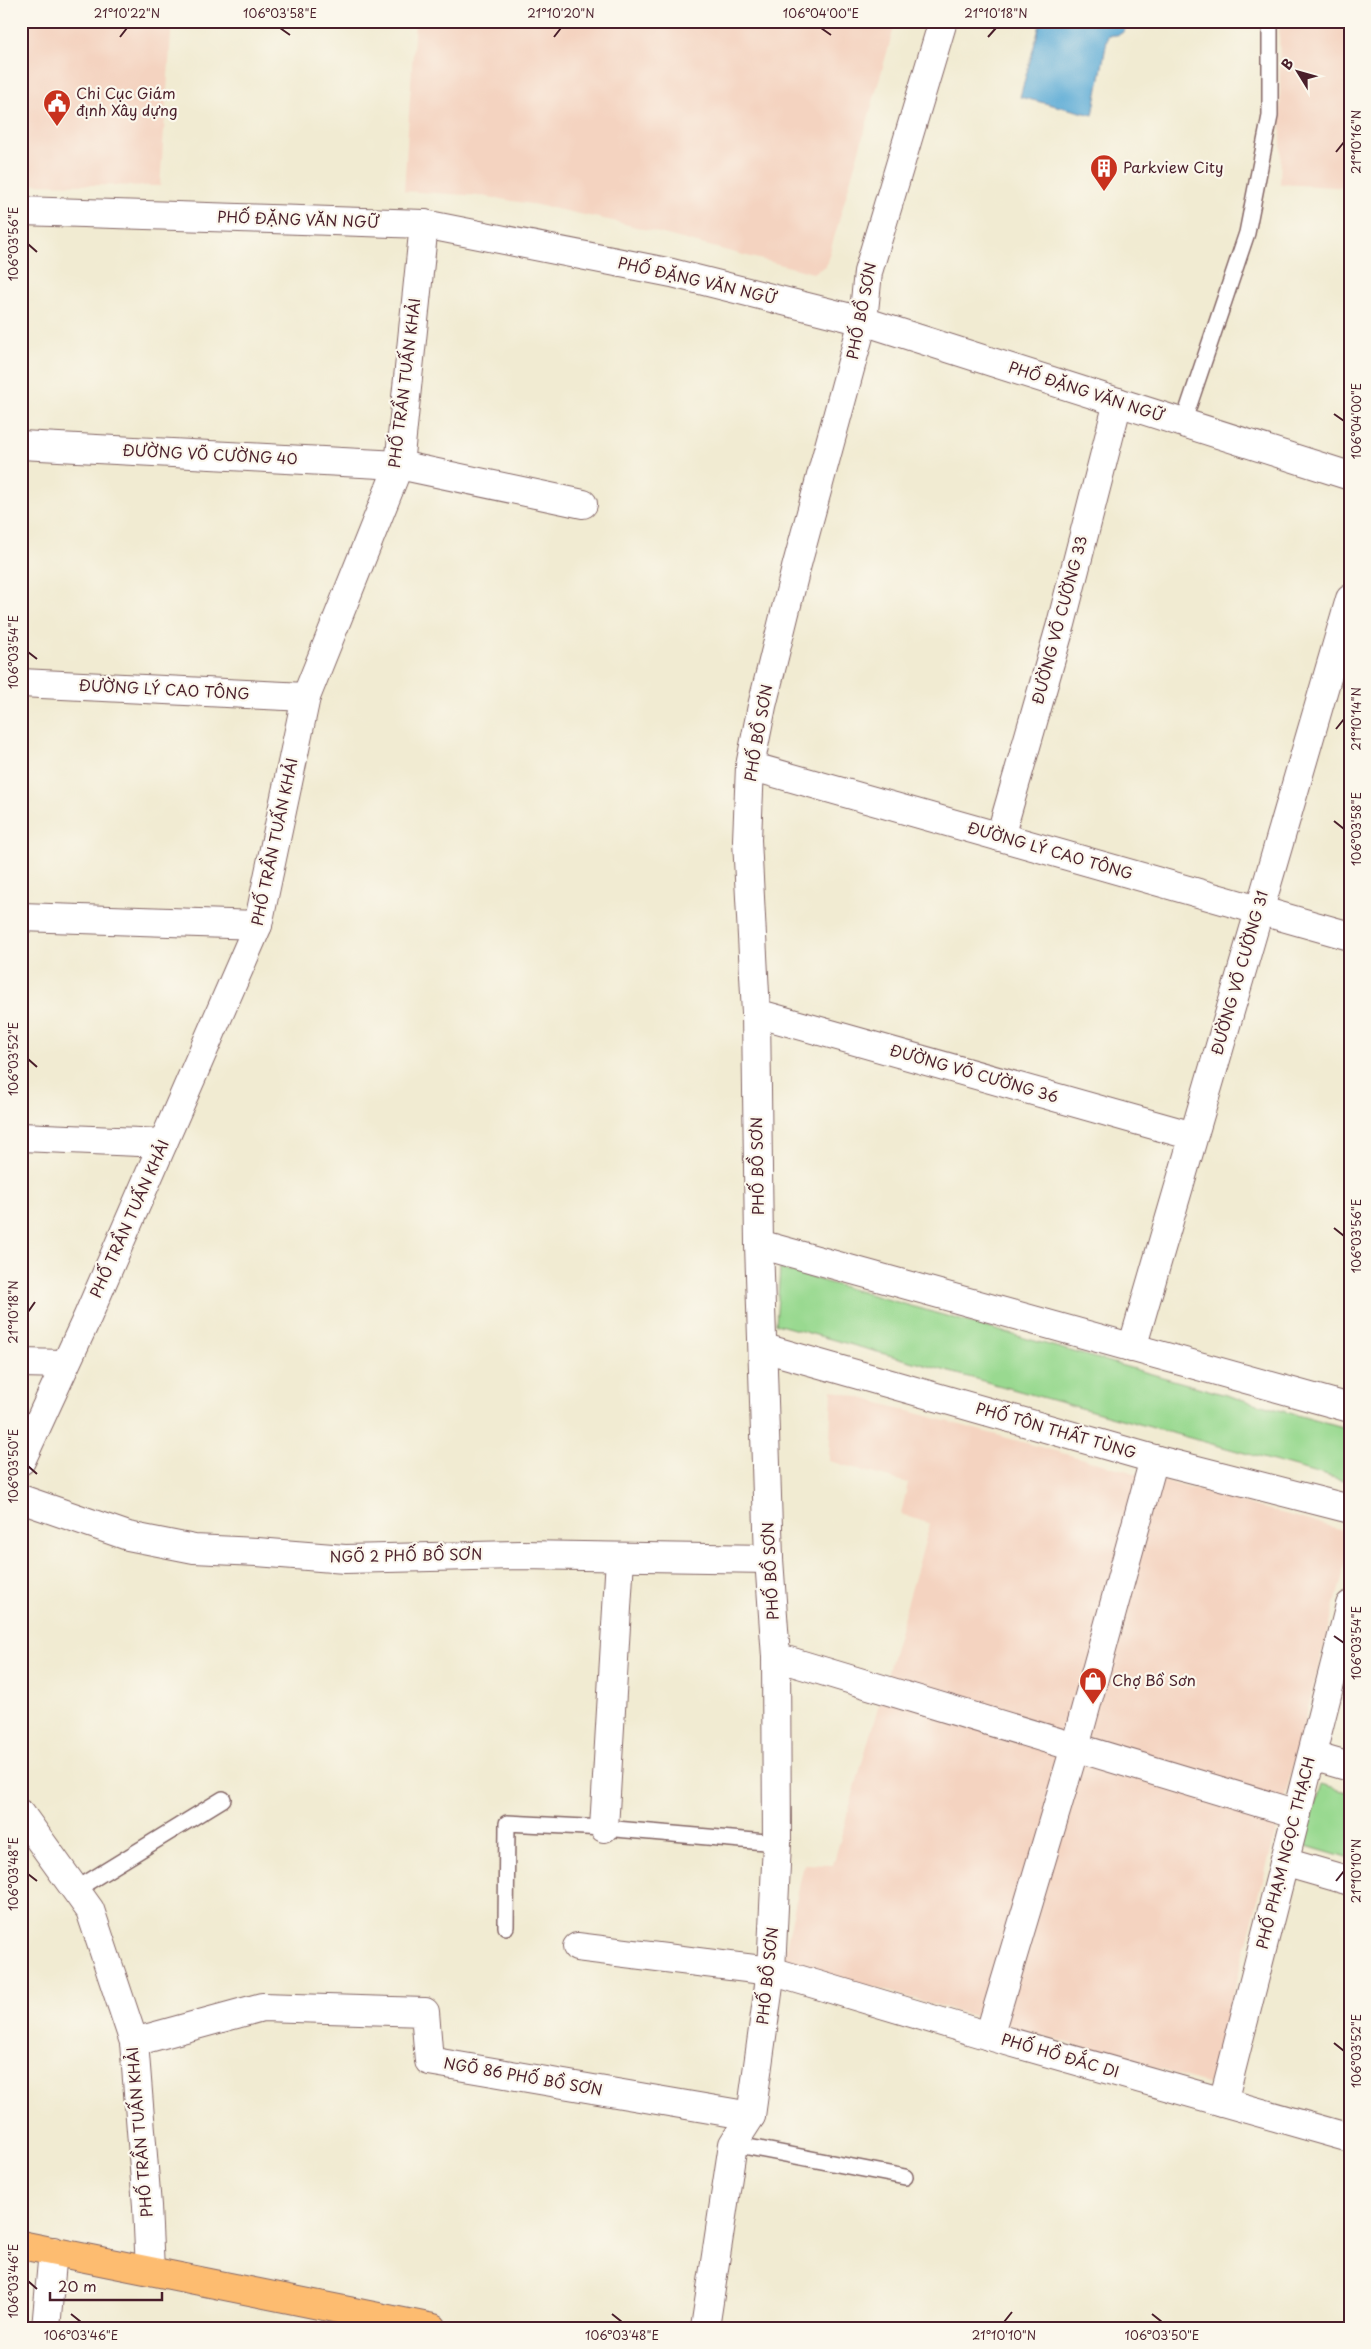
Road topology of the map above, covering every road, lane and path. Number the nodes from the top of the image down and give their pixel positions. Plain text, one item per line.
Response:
1 (943, 21) edge
2 (1270, 21) edge
3 (21, 211) edge
4 (424, 224) junction
5 (863, 322) junction
6 (1118, 402) junction
7 (1183, 423) junction
8 (21, 445) edge
9 (398, 465) junction
10 (1350, 476) edge
11 (583, 504) dead end
12 (1350, 599) edge
13 (21, 683) edge
14 (306, 696) junction
15 (750, 766) junction
16 (1000, 837) junction
17 (1258, 910) junction
18 (21, 917) edge
19 (258, 925) junction
20 (1350, 936) edge
21 (756, 1013) junction
22 (1193, 1136) junction
23 (21, 1137) edge
24 (163, 1143) junction
25 (760, 1244) junction
26 (764, 1348) junction
27 (1132, 1348) junction
28 (21, 1363) edge
29 (65, 1364) junction
30 (1350, 1408) edge
31 (1154, 1459) junction
32 (21, 1461) edge
33 (21, 1499) edge
34 (1350, 1509) edge
35 (620, 1558) junction
36 (769, 1560) junction
37 (1350, 1605) edge
38 (776, 1657) junction
39 (1075, 1747) junction
40 (1312, 1756) junction
41 (1350, 1767) edge
42 (223, 1799) dead end
43 (21, 1814) edge
44 (1297, 1814) junction
45 (604, 1828) junction
46 (777, 1843) junction
47 (1284, 1862) junction
48 (1350, 1881) edge
49 (75, 1890) junction
50 (506, 1927) dead end
51 (577, 1947) dead end
52 (771, 1971) junction
53 (989, 2036) junction
54 (134, 2042) junction
55 (1223, 2102) junction
56 (751, 2116) junction
57 (1350, 2138) edge
58 (733, 2144) junction
59 (905, 2177) dead end
60 (21, 2245) edge
61 (54, 2251) junction
62 (150, 2270) junction
63 (46, 2328) edge
64 (433, 2328) edge
65 (704, 2328) edge

1 - 5 street, PHỐ BỒ SƠN
2 - 7 lane
3 - 4 street, PHỐ ĐẶNG VĂN NGỮ
4 - 5 street, PHỐ ĐẶNG VĂN NGỮ
4 - 9 street, PHỐ TRẦN TUẤN KHẢI
5 - 6 street, PHỐ ĐẶNG VĂN NGỮ
5 - 15 street, PHỐ BỒ SƠN
6 - 7 street, PHỐ ĐẶNG VĂN NGỮ
6 - 16 street, ĐƯỜNG VÕ CƯỜNG 33
7 - 10 street, PHỐ ĐẶNG VĂN NGỮ
8 - 9 street, ĐƯỜNG VÕ CƯỜNG 40
9 - 11 street, ĐƯỜNG VÕ CƯỜNG 40
9 - 14 street, PHỐ TRẦN TUẤN KHẢI
12 - 17 street, ĐƯỜNG VÕ CƯỜNG 31
13 - 14 street, ĐƯỜNG LÝ CAO TÔNG
14 - 19 street, PHỐ TRẦN TUẤN KHẢI
15 - 16 street, ĐƯỜNG LÝ CAO TÔNG
15 - 21 street, PHỐ BỒ SƠN
16 - 17 street, ĐƯỜNG LÝ CAO TÔNG
17 - 20 street, ĐƯỜNG LÝ CAO TÔNG
17 - 22 street, ĐƯỜNG VÕ CƯỜNG 31
18 - 19 street
19 - 24 street, PHỐ TRẦN TUẤN KHẢI
21 - 22 street, ĐƯỜNG VÕ CƯỜNG 36
21 - 25 street, PHỐ BỒ SƠN
22 - 27 street, ĐƯỜNG VÕ CƯỜNG 31
23 - 24 street
24 - 29 street, PHỐ TRẦN TUẤN KHẢI
25 - 26 street, PHỐ BỒ SƠN
25 - 27 street
26 - 31 street, PHỐ TÔN THẤT TÙNG
26 - 36 street, PHỐ BỒ SƠN
27 - 30 street
28 - 29 street
29 - 32 street, PHỐ TRẦN TUẤN KHẢI
31 - 34 street, PHỐ TÔN THẤT TÙNG
31 - 39 street
33 - 35 street, NGÕ 2 PHỐ BỒ SƠN
35 - 36 street, NGÕ 2 PHỐ BỒ SƠN
35 - 45 street
36 - 38 street, PHỐ BỒ SƠN
37 - 40 street, PHỐ PHẠM NGỌC THẠCH
38 - 39 street
38 - 46 street, PHỐ BỒ SƠN
39 - 44 street
39 - 53 street
40 - 41 street
40 - 44 street, PHỐ PHẠM NGỌC THẠCH
42 - 49 lane
43 - 49 street, PHỐ TRẦN TUẤN KHẢI
44 - 47 street, PHỐ PHẠM NGỌC THẠCH
45 - 46 lane
45 - 50 lane
46 - 52 street, PHỐ BỒ SƠN
47 - 48 street
47 - 55 street, PHỐ PHẠM NGỌC THẠCH
49 - 54 street, PHỐ TRẦN TUẤN KHẢI
51 - 52 street, PHỐ HỒ ĐẮC DI
52 - 53 street, PHỐ HỒ ĐẮC DI
52 - 56 street, PHỐ BỒ SƠN
53 - 55 street, PHỐ HỒ ĐẮC DI
54 - 56 street, NGÕ 86 PHỐ BỒ SƠN
54 - 62 street, PHỐ TRẦN TUẤN KHẢI
55 - 57 street, PHỐ HỒ ĐẮC DI
56 - 58 street, PHỐ BỒ SƠN
58 - 59 lane
58 - 65 street, PHỐ BỒ SƠN
60 - 61 highway
61 - 62 highway
61 - 63 street
62 - 64 highway

